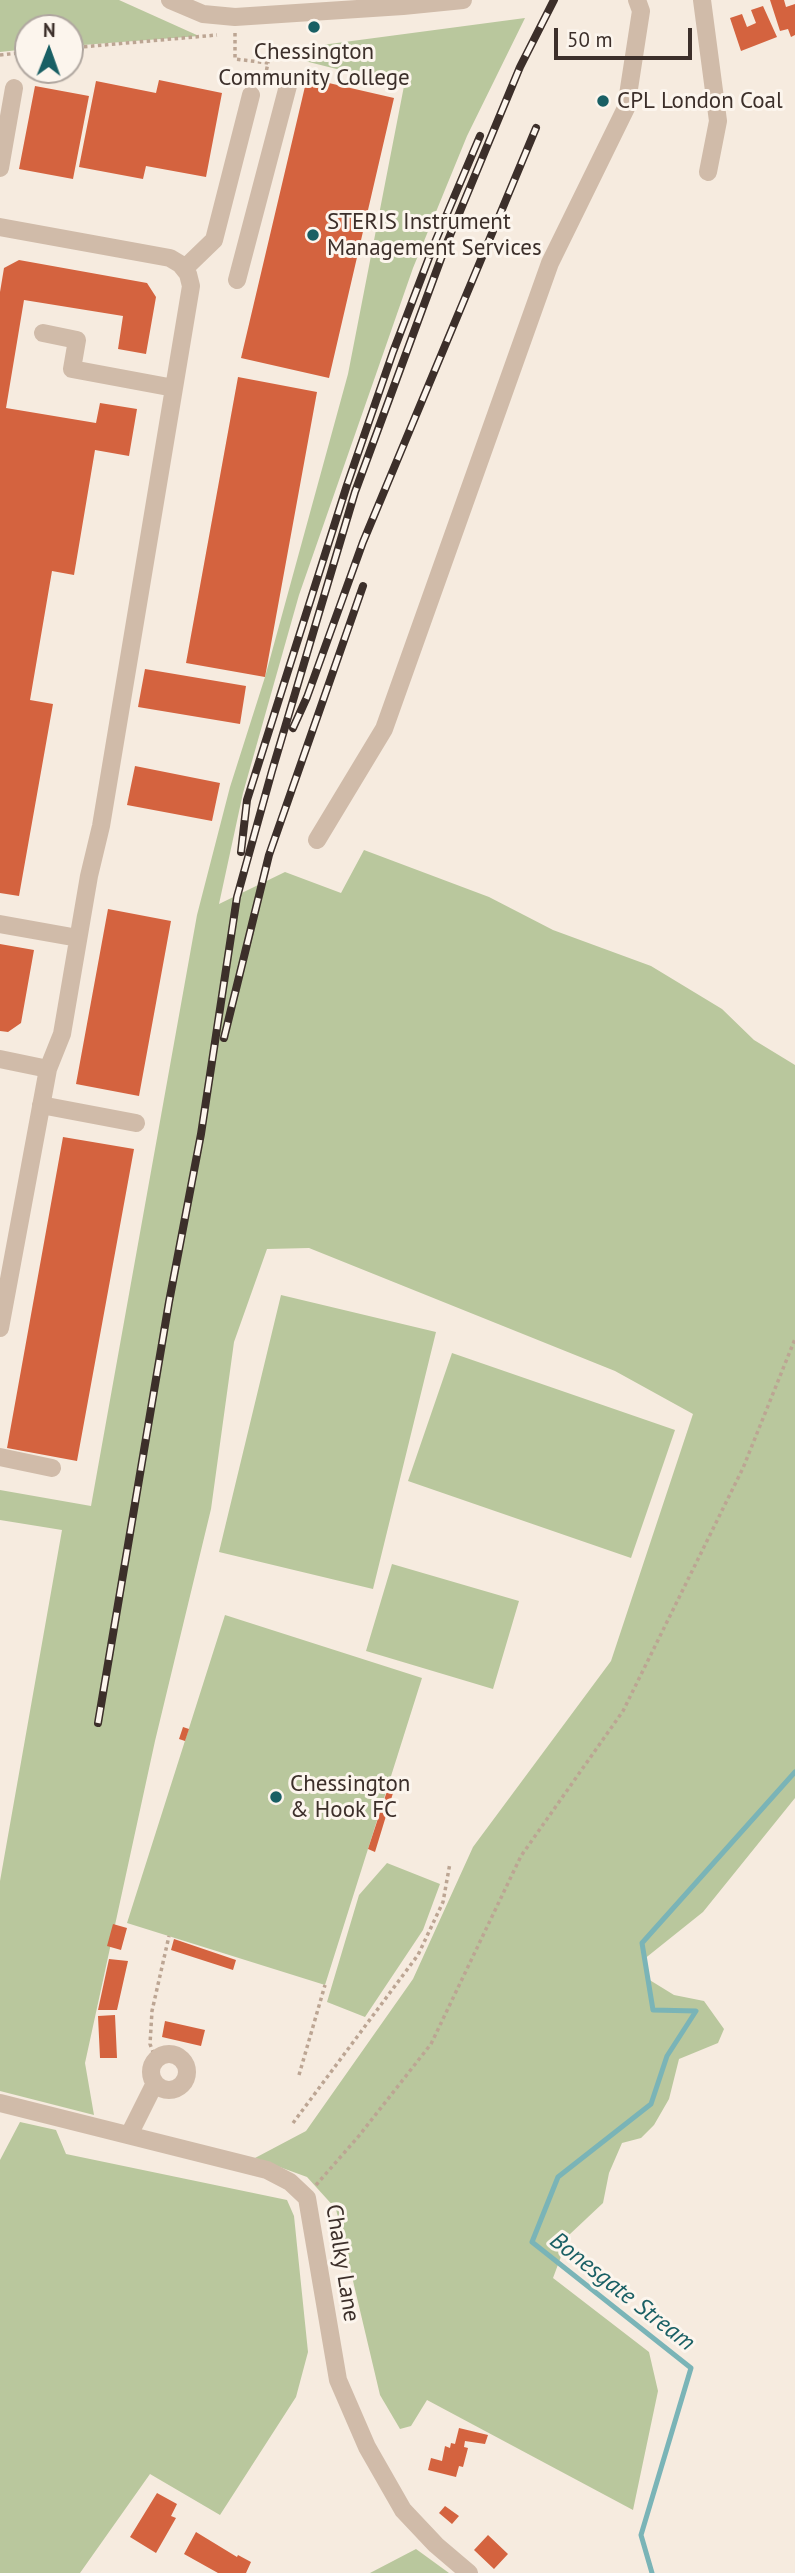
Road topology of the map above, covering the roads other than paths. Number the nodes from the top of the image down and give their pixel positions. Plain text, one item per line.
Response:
1 (170, 0) edge
2 (463, 0) edge
3 (637, 0) edge
4 (702, 0) edge
5 (259, 8) edge
6 (289, 82) dead end
7 (14, 88) dead end
8 (251, 94) dead end
9 (237, 148) junction
10 (268, 157) junction
11 (0, 168) edge
12 (708, 172) dead end
13 (220, 217) junction
14 (251, 225) junction
15 (0, 227) edge
16 (184, 269) junction
17 (237, 280) dead end
18 (43, 333) dead end
19 (174, 388) junction
20 (317, 840) dead end
21 (0, 924) edge
22 (78, 938) junction
23 (0, 1059) edge
24 (48, 1069) junction
25 (41, 1105) junction
26 (136, 1123) dead end
27 (0, 1328) edge
28 (0, 1457) edge
29 (52, 1468) dead end
30 (155, 2082) junction
31 (0, 2103) edge
32 (129, 2135) junction
33 (469, 2573) edge

1 - 5 street
2 - 5 street
3 - 20 street
4 - 12 street
6 - 10 street
7 - 11 street
8 - 9 street
9 - 10 street
9 - 13 street
10 - 14 street
13 - 14 street
13 - 16 street
14 - 17 street
15 - 16 street
16 - 19 street
18 - 19 street
19 - 22 street
21 - 22 street
22 - 24 street
23 - 24 street
24 - 25 street
25 - 26 street
25 - 27 street
28 - 29 street
30 - 30 street
30 - 32 street
31 - 32 street, Chalky Lane
32 - 33 street, Chalky Lane

